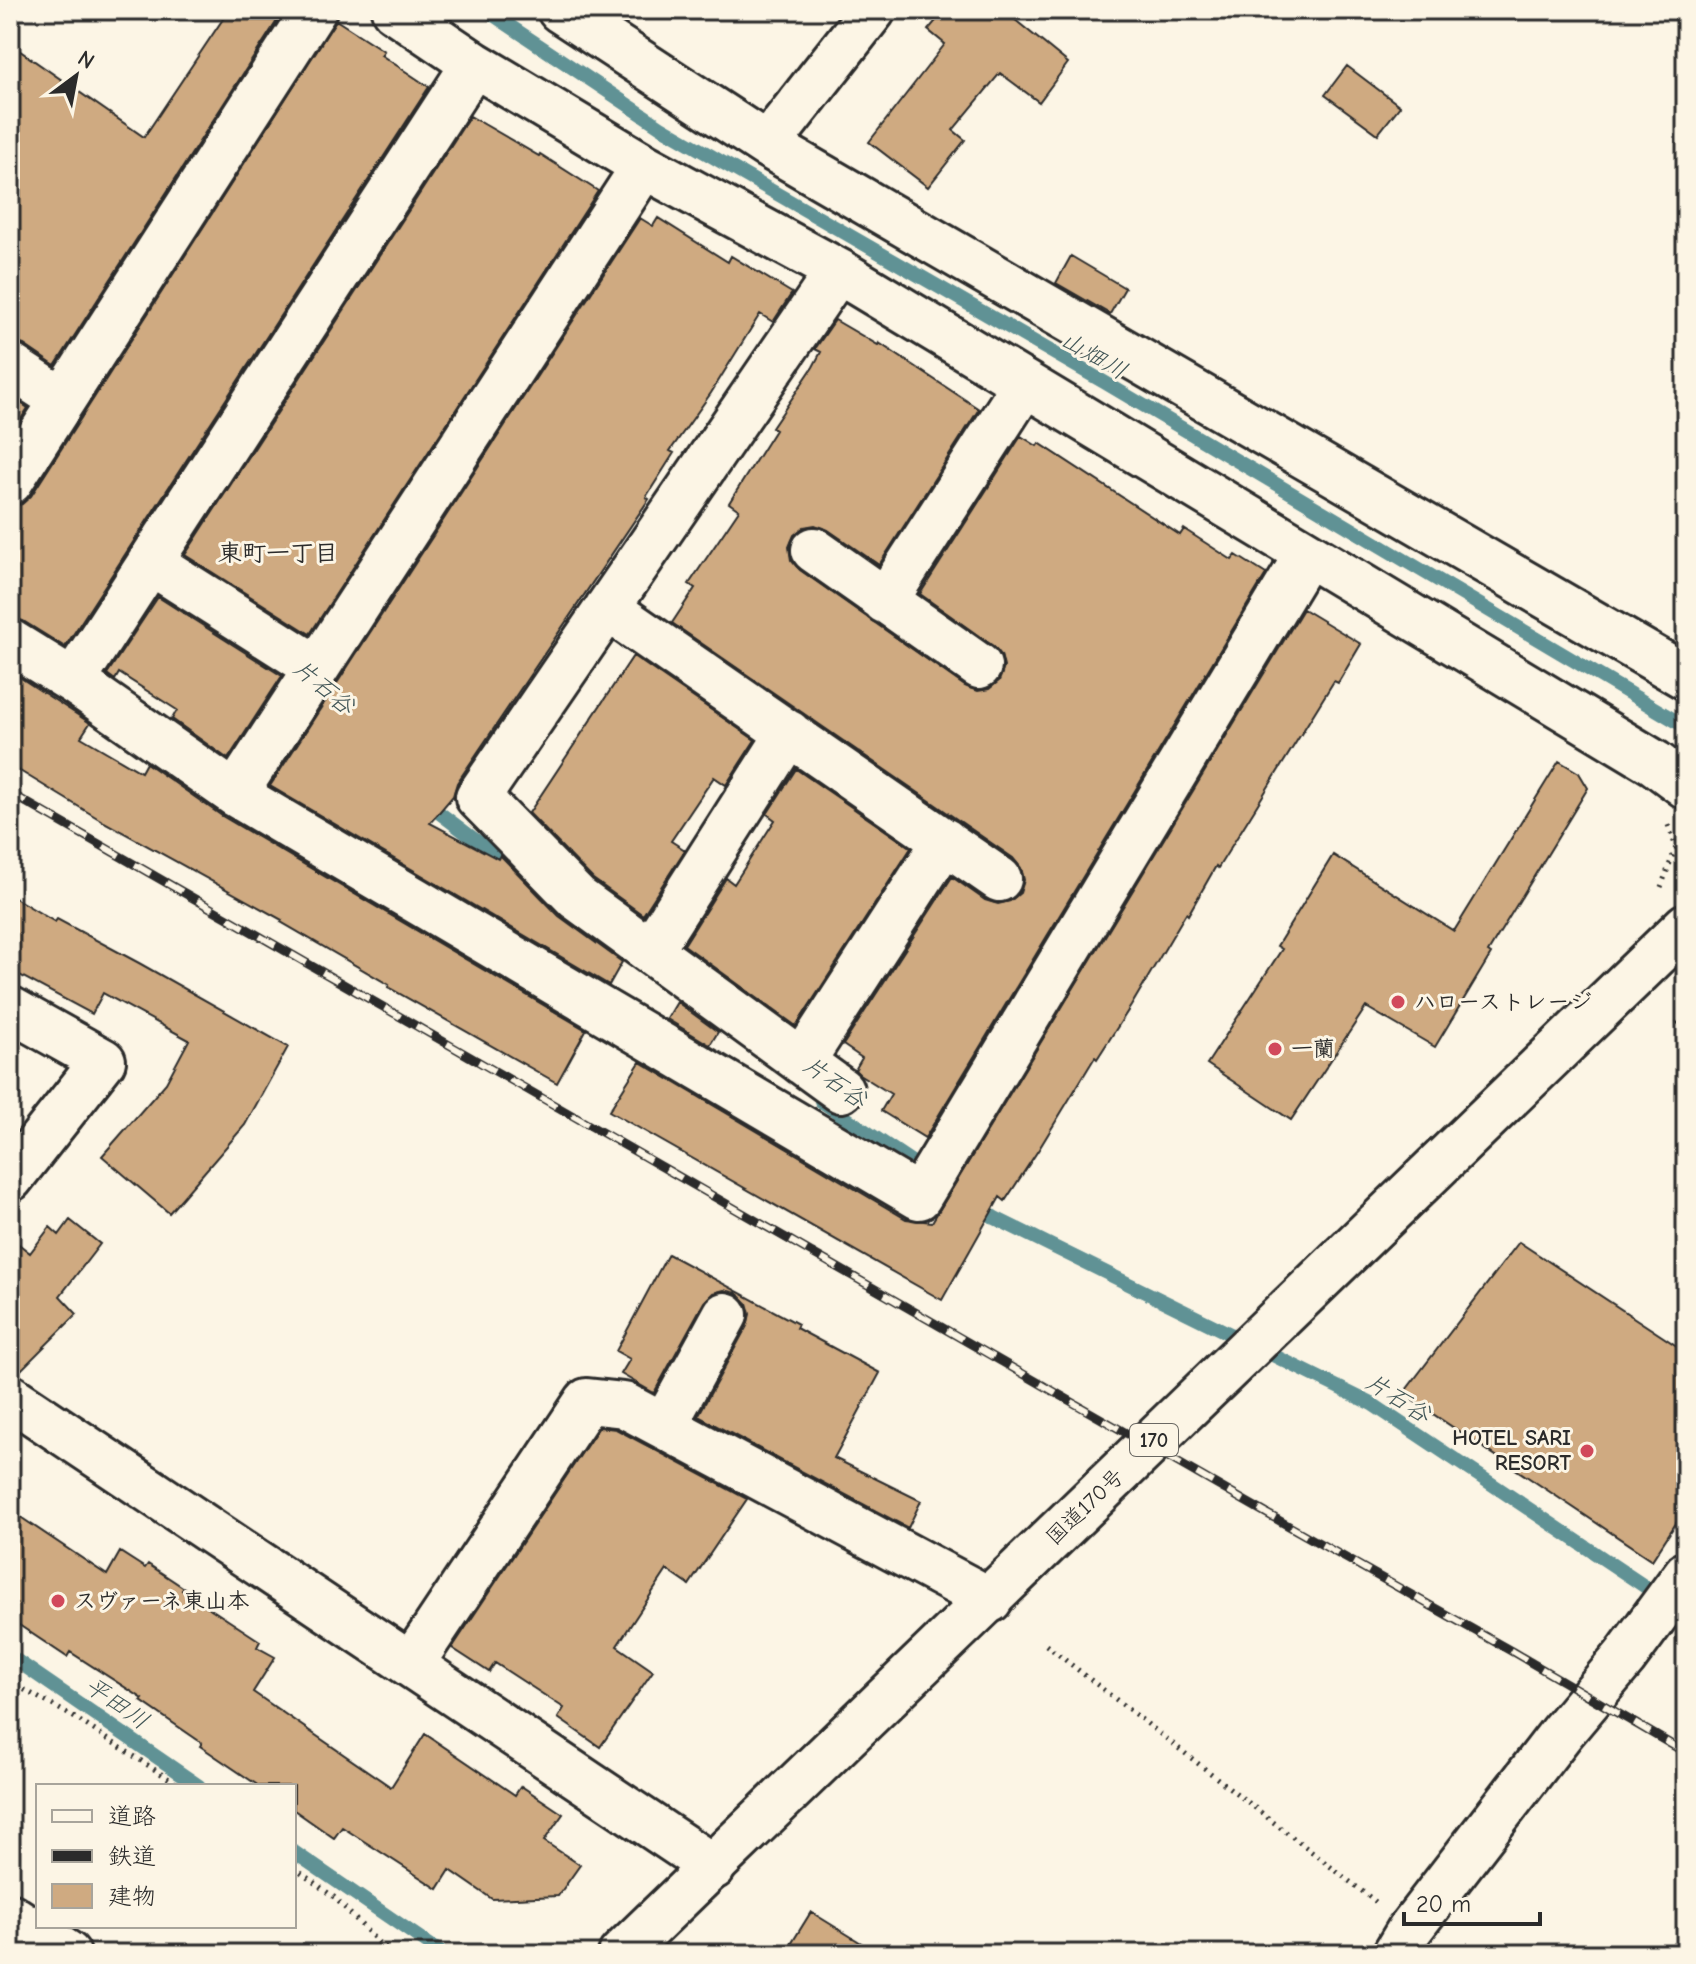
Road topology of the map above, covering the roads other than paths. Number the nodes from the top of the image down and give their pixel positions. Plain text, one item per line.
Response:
1 (314, 10) edge
2 (394, 10) edge
3 (560, 10) edge
4 (873, 10) edge
5 (474, 64) junction
6 (767, 145) junction
7 (644, 166) junction
8 (838, 271) junction
9 (10, 366) edge
10 (1025, 384) junction
11 (62, 400) junction
12 (10, 482) edge
13 (814, 550) dead end
14 (1307, 554) junction
15 (150, 562) junction
16 (885, 601) junction
17 (607, 608) junction
18 (10, 642) edge
19 (979, 666) dead end
20 (317, 668) junction
21 (1686, 677) edge
22 (73, 681) junction
23 (789, 733) junction
24 (235, 794) junction
25 (1676, 800) edge
26 (945, 841) junction
27 (999, 879) dead end
28 (1686, 926) edge
29 (650, 951) junction
30 (10, 1009) edge
31 (802, 1062) junction
32 (841, 1090) dead end
33 (10, 1179) edge
34 (725, 1315) dead end
35 (10, 1397) edge
36 (664, 1426) junction
37 (1686, 1574) edge
38 (990, 1600) junction
39 (412, 1663) junction
40 (713, 1867) junction
41 (10, 1916) edge
42 (1414, 1946) edge
43 (68, 1954) edge
44 (621, 1954) edge

1 - 11 main road
2 - 5 main road
3 - 6 main road
4 - 6 main road
5 - 7 main road
5 - 15 main road
6 - 21 main road
7 - 8 main road
7 - 20 main road
8 - 10 main road
8 - 17 main road
9 - 11 main road
10 - 14 main road
10 - 16 main road
11 - 12 main road
13 - 16 main road
14 - 24 main road
14 - 25 main road
15 - 20 main road
15 - 22 main road
16 - 19 main road
17 - 23 main road
17 - 29 main road
18 - 22 main road
20 - 24 main road
22 - 24 main road
23 - 26 main road
23 - 29 main road
26 - 27 main road
26 - 31 main road
28 - 38 main road, 国道170号 / 170
29 - 31 main road
30 - 33 main road
31 - 32 main road
34 - 36 main road
35 - 39 main road
36 - 38 main road
36 - 39 main road
37 - 42 main road
38 - 40 main road, 国道170号 / 170
39 - 40 main road
40 - 44 main road, 国道170号 / 170
41 - 43 main road

